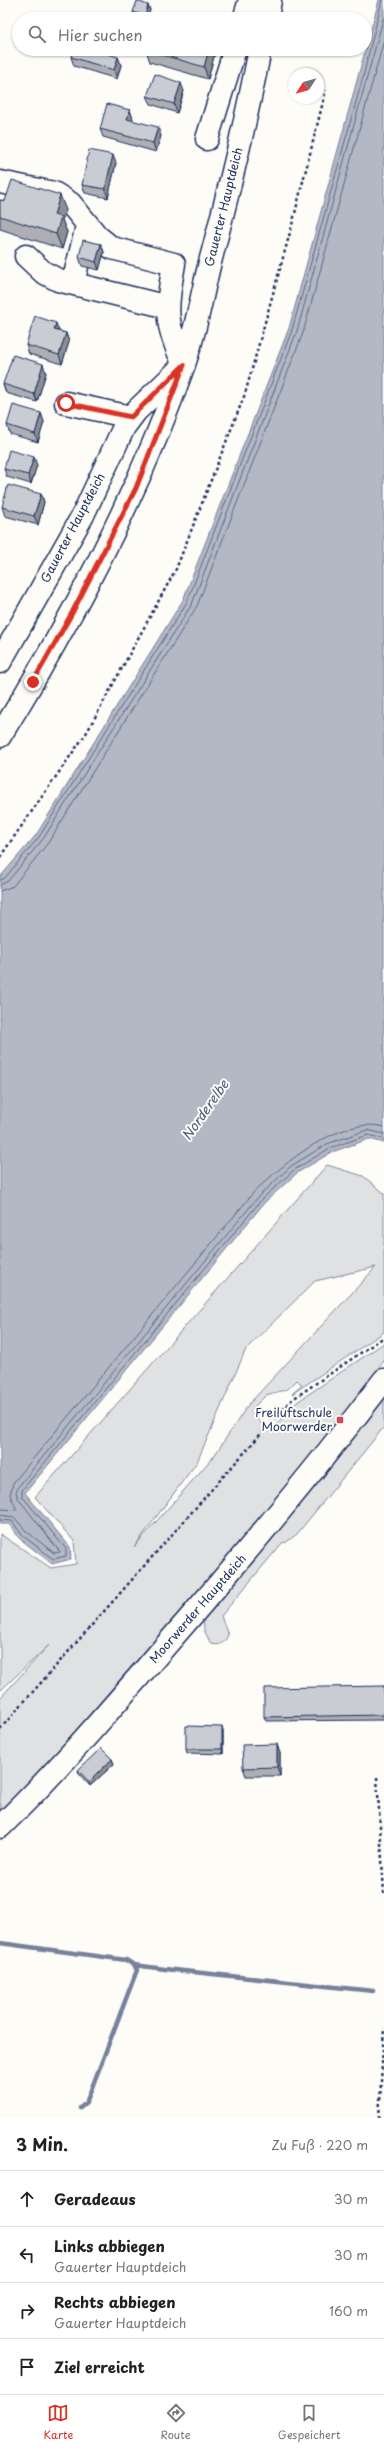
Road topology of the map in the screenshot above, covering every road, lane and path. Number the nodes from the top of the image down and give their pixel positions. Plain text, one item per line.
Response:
1 (250, 0) edge
2 (270, 0) edge
3 (246, 12) edge
4 (267, 12) edge
5 (233, 56) edge
6 (258, 56) edge
7 (326, 90) dead end
8 (207, 139) dead end
9 (0, 182) edge
10 (87, 224) junction
11 (26, 256) dead end
12 (73, 283) junction
13 (168, 307) junction
14 (184, 365) junction
15 (66, 403) dead end
16 (131, 417) junction
17 (0, 662) edge
18 (0, 736) edge
19 (0, 857) edge
20 (384, 1337) edge
21 (384, 1380) edge
22 (0, 1728) edge
23 (377, 1776) dead end
24 (0, 1827) edge
25 (384, 1893) edge
26 (384, 2028) edge
27 (379, 2118) edge

1 - 3 street
2 - 4 street
5 - 8 street
6 - 14 street, Gauerter Hauptdeich
7 - 19 path
9 - 10 street
10 - 12 street
10 - 13 street
11 - 12 street
12 - 13 street
13 - 14 street
14 - 16 street, Gauerter Hauptdeich
14 - 18 street, Gauerter Hauptdeich
15 - 16 street
16 - 17 street, Gauerter Hauptdeich
20 - 22 path
21 - 24 street, Moorwerder Hauptdeich
23 - 25 path
26 - 27 path

